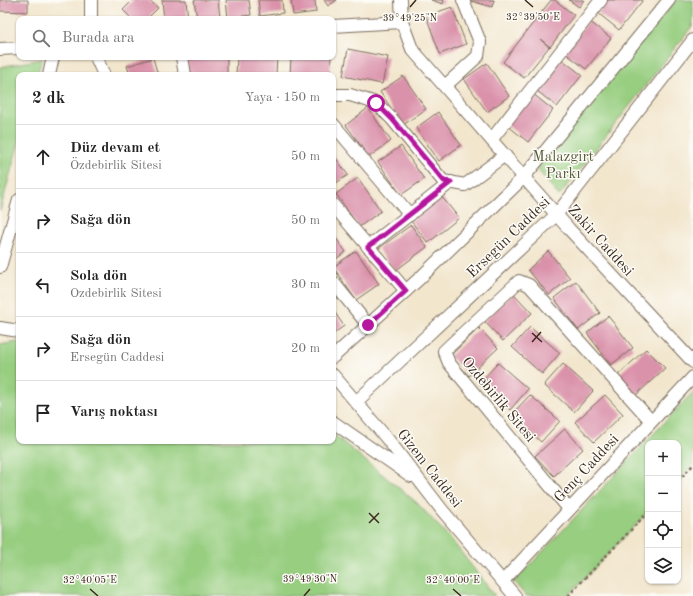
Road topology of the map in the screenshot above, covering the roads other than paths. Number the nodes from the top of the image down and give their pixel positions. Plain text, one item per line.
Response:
1 (91, 0) edge
2 (401, 0) edge
3 (463, 0) edge
4 (601, 0) edge
5 (669, 0) edge
6 (90, 16) edge
7 (402, 22) junction
8 (336, 26) edge
9 (693, 40) edge
10 (16, 48) edge
11 (0, 49) edge
12 (52, 60) edge
13 (97, 60) edge
14 (182, 60) edge
15 (50, 72) edge
16 (103, 72) edge
17 (184, 72) edge
18 (445, 86) junction
19 (336, 96) edge
20 (336, 128) edge
21 (492, 139) junction
22 (505, 155) junction
23 (524, 177) junction
24 (451, 182) junction
25 (336, 209) edge
26 (16, 211) edge
27 (410, 215) junction
28 (556, 215) junction
29 (368, 247) junction
30 (0, 267) edge
31 (336, 286) edge
32 (406, 291) junction
33 (368, 325) junction
34 (0, 328) edge
35 (16, 331) edge
36 (336, 353) edge
37 (693, 362) edge
38 (693, 377) edge
39 (336, 379) edge
40 (356, 402) junction
41 (651, 422) junction
42 (336, 424) edge
43 (422, 484) junction
44 (569, 509) junction
45 (503, 581) junction
46 (515, 596) edge

1 - 6 street
2 - 7 street, Zakir Caddesi
3 - 18 street
4 - 21 street
5 - 23 street
7 - 8 street
7 - 18 street, Zakir Caddesi
9 - 28 street, Ersegün Caddesi
10 - 11 street
12 - 15 street
13 - 16 street
14 - 17 street
18 - 21 street, Zakir Caddesi
19 - 24 street
20 - 27 street
21 - 22 street, Zakir Caddesi
22 - 23 street, Zakir Caddesi
22 - 24 street
23 - 28 street, Zakir Caddesi
23 - 32 street
24 - 27 street
25 - 29 street
26 - 30 street
27 - 29 street
28 - 37 street, Zakir Caddesi
28 - 40 street, Ersegün Caddesi
29 - 32 street
31 - 33 street
32 - 33 street
33 - 36 street
34 - 35 street
38 - 41 street, Genç Caddesi
39 - 40 street, Gizem Caddesi
40 - 43 street, Gizem Caddesi
41 - 44 street, Genç Caddesi
41 - 44 street, Ozdebirlik Sitesi
42 - 43 street
43 - 45 street, Gizem Caddesi
44 - 45 street, Genç Caddesi
45 - 46 street, Gizem Caddesi

